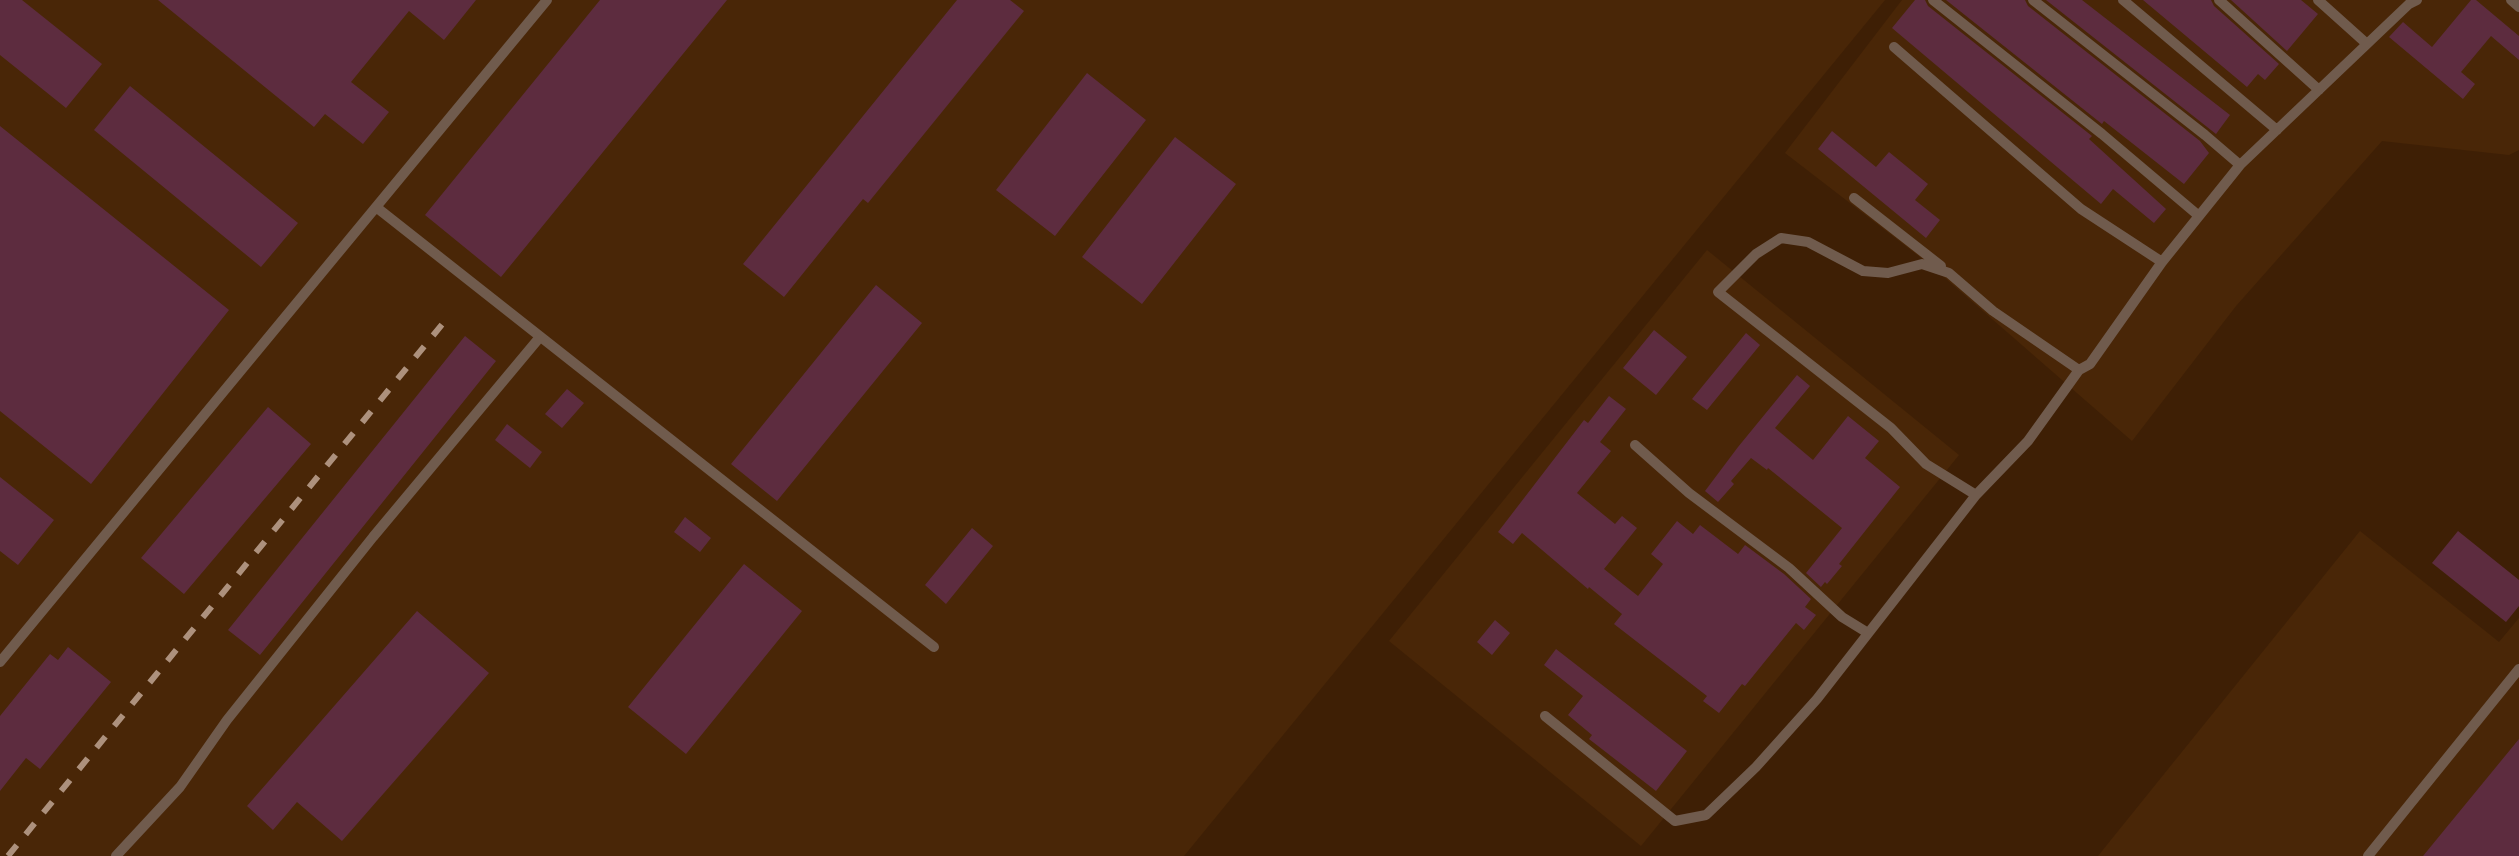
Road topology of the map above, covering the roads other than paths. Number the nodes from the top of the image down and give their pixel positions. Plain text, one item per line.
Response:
1 (547, 0) edge
2 (1933, 0) edge
3 (2033, 0) edge
4 (2123, 0) edge
5 (2219, 0) edge
6 (2318, 0) edge
7 (2511, 0) edge
8 (2410, 1) edge
9 (2519, 7) edge
10 (2367, 44) junction
11 (1894, 47) dead end
12 (2319, 90) junction
13 (2277, 130) junction
14 (2240, 165) junction
15 (1854, 198) dead end
16 (376, 207) junction
17 (2199, 216) junction
18 (2162, 262) junction
19 (1949, 273) junction
20 (540, 337) junction
21 (2079, 370) junction
22 (1635, 445) dead end
23 (1976, 495) junction
24 (1868, 633) junction
25 (934, 647) dead end
26 (0, 662) edge
27 (2519, 669) edge
28 (1545, 716) dead end
29 (116, 856) edge
30 (2368, 856) edge

1 - 16 lane
2 - 17 lane
3 - 14 lane
4 - 13 lane
5 - 12 lane
6 - 10 lane
7 - 9 lane
8 - 10 lane
10 - 12 lane
11 - 18 lane
12 - 13 lane
13 - 14 lane
14 - 17 lane
15 - 19 lane
16 - 20 lane
16 - 26 lane
17 - 18 lane
18 - 21 lane
19 - 21 lane
19 - 23 lane
20 - 25 lane
20 - 29 lane
21 - 23 lane
22 - 24 lane
23 - 24 lane
24 - 28 lane
27 - 30 lane

